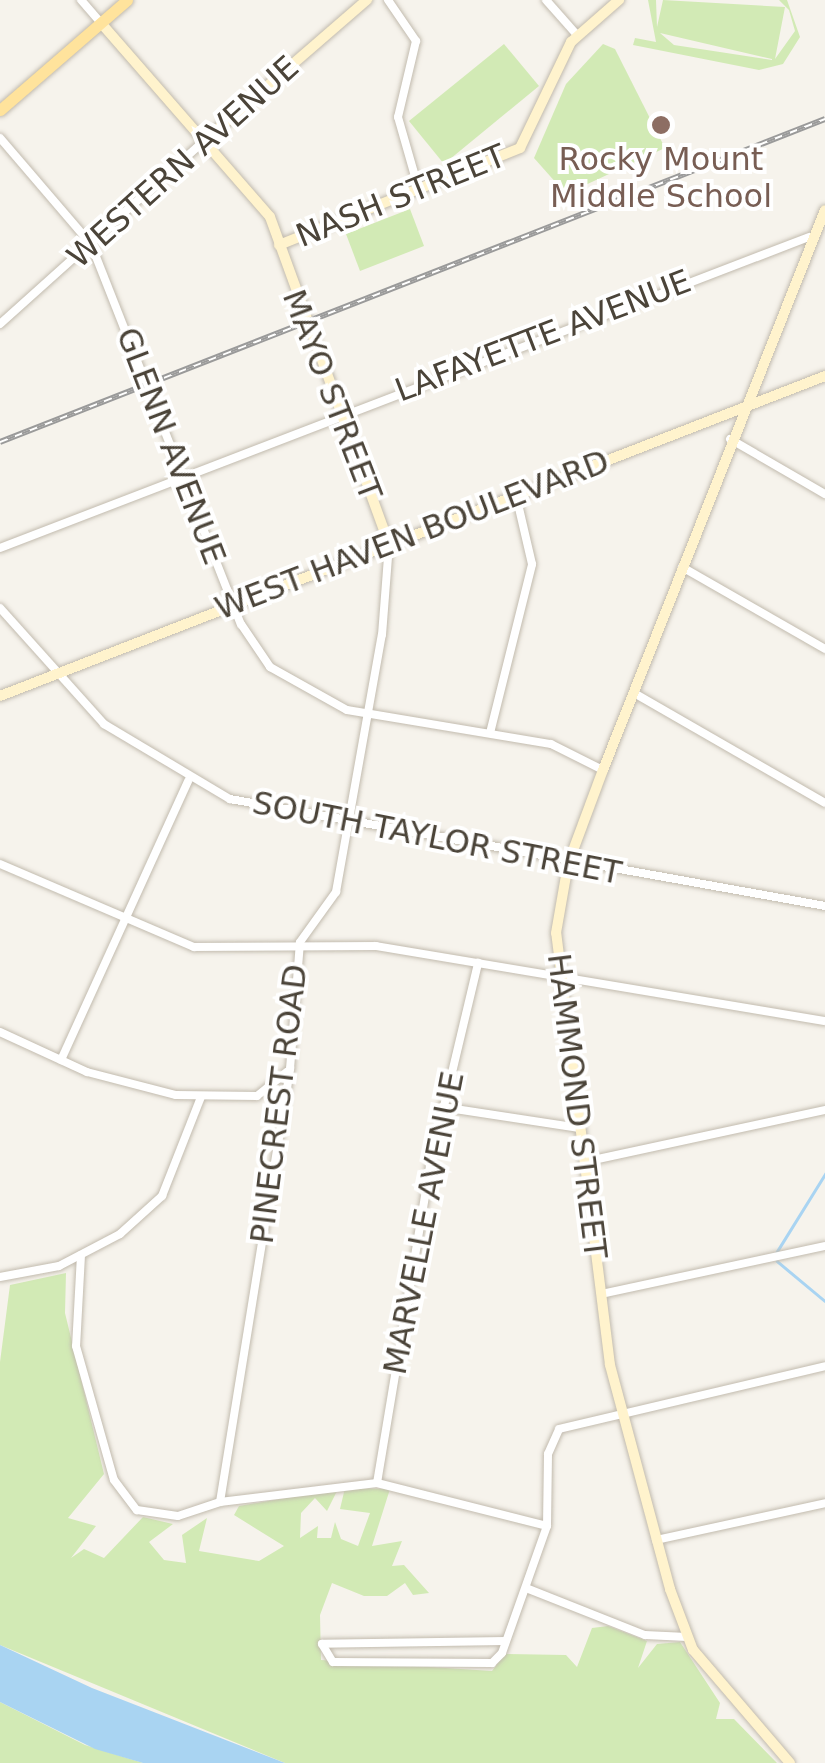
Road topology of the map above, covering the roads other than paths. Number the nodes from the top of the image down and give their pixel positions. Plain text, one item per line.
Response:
1 (81, 0) edge
2 (127, 0) edge
3 (367, 0) edge
4 (388, 0) edge
5 (546, 0) edge
6 (619, 0) edge
7 (101, 23) junction
8 (577, 35) junction
9 (0, 110) edge
10 (0, 138) edge
11 (204, 140) junction
12 (419, 190) junction
13 (825, 210) edge
14 (809, 236) junction
15 (92, 244) junction
16 (279, 245) junction
17 (0, 324) edge
18 (825, 376) edge
19 (746, 402) junction
20 (339, 415) junction
21 (730, 439) junction
22 (183, 476) junction
23 (825, 494) edge
24 (516, 495) junction
25 (388, 544) junction
26 (0, 548) edge
27 (682, 567) junction
28 (234, 605) junction
29 (0, 608) edge
30 (825, 649) edge
31 (58, 674) junction
32 (634, 693) junction
33 (0, 696) edge
34 (368, 715) junction
35 (490, 733) junction
36 (603, 770) junction
37 (188, 781) junction
38 (825, 803) edge
39 (349, 825) junction
40 (0, 864) edge
41 (568, 864) junction
42 (825, 906) edge
43 (123, 917) junction
44 (300, 942) junction
45 (478, 963) junction
46 (558, 977) junction
47 (825, 1021) edge
48 (0, 1032) edge
49 (61, 1060) junction
50 (290, 1069) junction
51 (201, 1097) junction
52 (442, 1107) junction
53 (825, 1110) edge
54 (579, 1128) junction
55 (584, 1162) junction
56 (825, 1246) edge
57 (81, 1255) junction
58 (0, 1277) edge
59 (600, 1294) junction
60 (825, 1366) edge
61 (620, 1411) junction
62 (377, 1484) junction
63 (220, 1502) junction
64 (825, 1503) edge
65 (548, 1526) junction
66 (656, 1540) junction
67 (526, 1588) junction
68 (688, 1637) junction
69 (505, 1641) junction
70 (790, 1763) edge

1 - 7 street
2 - 7 main road
3 - 11 street, WESTERN AVENUE
4 - 12 street
5 - 8 street
6 - 8 street, NASH STREET
7 - 9 main road
7 - 11 street, MAYO STREET
8 - 12 street, NASH STREET
10 - 15 street, GLENN AVENUE
11 - 15 street, WESTERN AVENUE
11 - 16 street, MAYO STREET
12 - 16 street, NASH STREET
13 - 14 street, HAMMOND STREET
14 - 19 street, HAMMOND STREET
14 - 20 street, LAFAYETTE AVENUE
15 - 17 street, WESTERN AVENUE
15 - 22 street, GLENN AVENUE
16 - 20 street, MAYO STREET
18 - 19 street, WEST HAVEN BOULEVARD
19 - 21 street, HAMMOND STREET
19 - 24 street, WEST HAVEN BOULEVARD
20 - 22 street, LAFAYETTE AVENUE
20 - 25 street, MAYO STREET
21 - 23 street
21 - 27 street, HAMMOND STREET
22 - 26 street, LAFAYETTE AVENUE
22 - 28 street, GLENN AVENUE
24 - 25 street, WEST HAVEN BOULEVARD
24 - 35 street
25 - 28 street, WEST HAVEN BOULEVARD
25 - 34 street, PINECREST ROAD
27 - 30 street
27 - 32 street, HAMMOND STREET
28 - 31 street, WEST HAVEN BOULEVARD
28 - 34 street, GLENN AVENUE
29 - 31 street, SOUTH TAYLOR STREET
31 - 33 street, WEST HAVEN BOULEVARD
31 - 37 street, SOUTH TAYLOR STREET
32 - 36 street, HAMMOND STREET
32 - 38 street
34 - 35 street, GLENN AVENUE
34 - 39 street, PINECREST ROAD
35 - 36 street, GLENN AVENUE
36 - 41 street, HAMMOND STREET
37 - 39 street, SOUTH TAYLOR STREET
37 - 43 street
39 - 41 street, SOUTH TAYLOR STREET
39 - 44 street, PINECREST ROAD
40 - 43 street
41 - 42 street, SOUTH TAYLOR STREET
41 - 46 street, HAMMOND STREET
43 - 44 street
43 - 49 street
44 - 45 street
44 - 50 street, PINECREST ROAD
45 - 46 street
45 - 52 street, MARVELLE AVENUE
46 - 47 street
46 - 54 street, HAMMOND STREET
48 - 49 street
49 - 51 street
50 - 51 street
50 - 63 street, PINECREST ROAD
51 - 57 street
52 - 54 street
52 - 62 street, MARVELLE AVENUE
53 - 55 street
54 - 55 street, HAMMOND STREET
55 - 59 street, HAMMOND STREET
56 - 59 street
57 - 58 street
57 - 63 street
59 - 61 street, HAMMOND STREET
60 - 61 street
61 - 65 street
61 - 66 street, HAMMOND STREET
62 - 63 street
62 - 65 street
64 - 66 street
65 - 67 street
66 - 68 street, HAMMOND STREET
67 - 68 street
67 - 69 street
68 - 70 street, HAMMOND STREET
69 - 69 street

